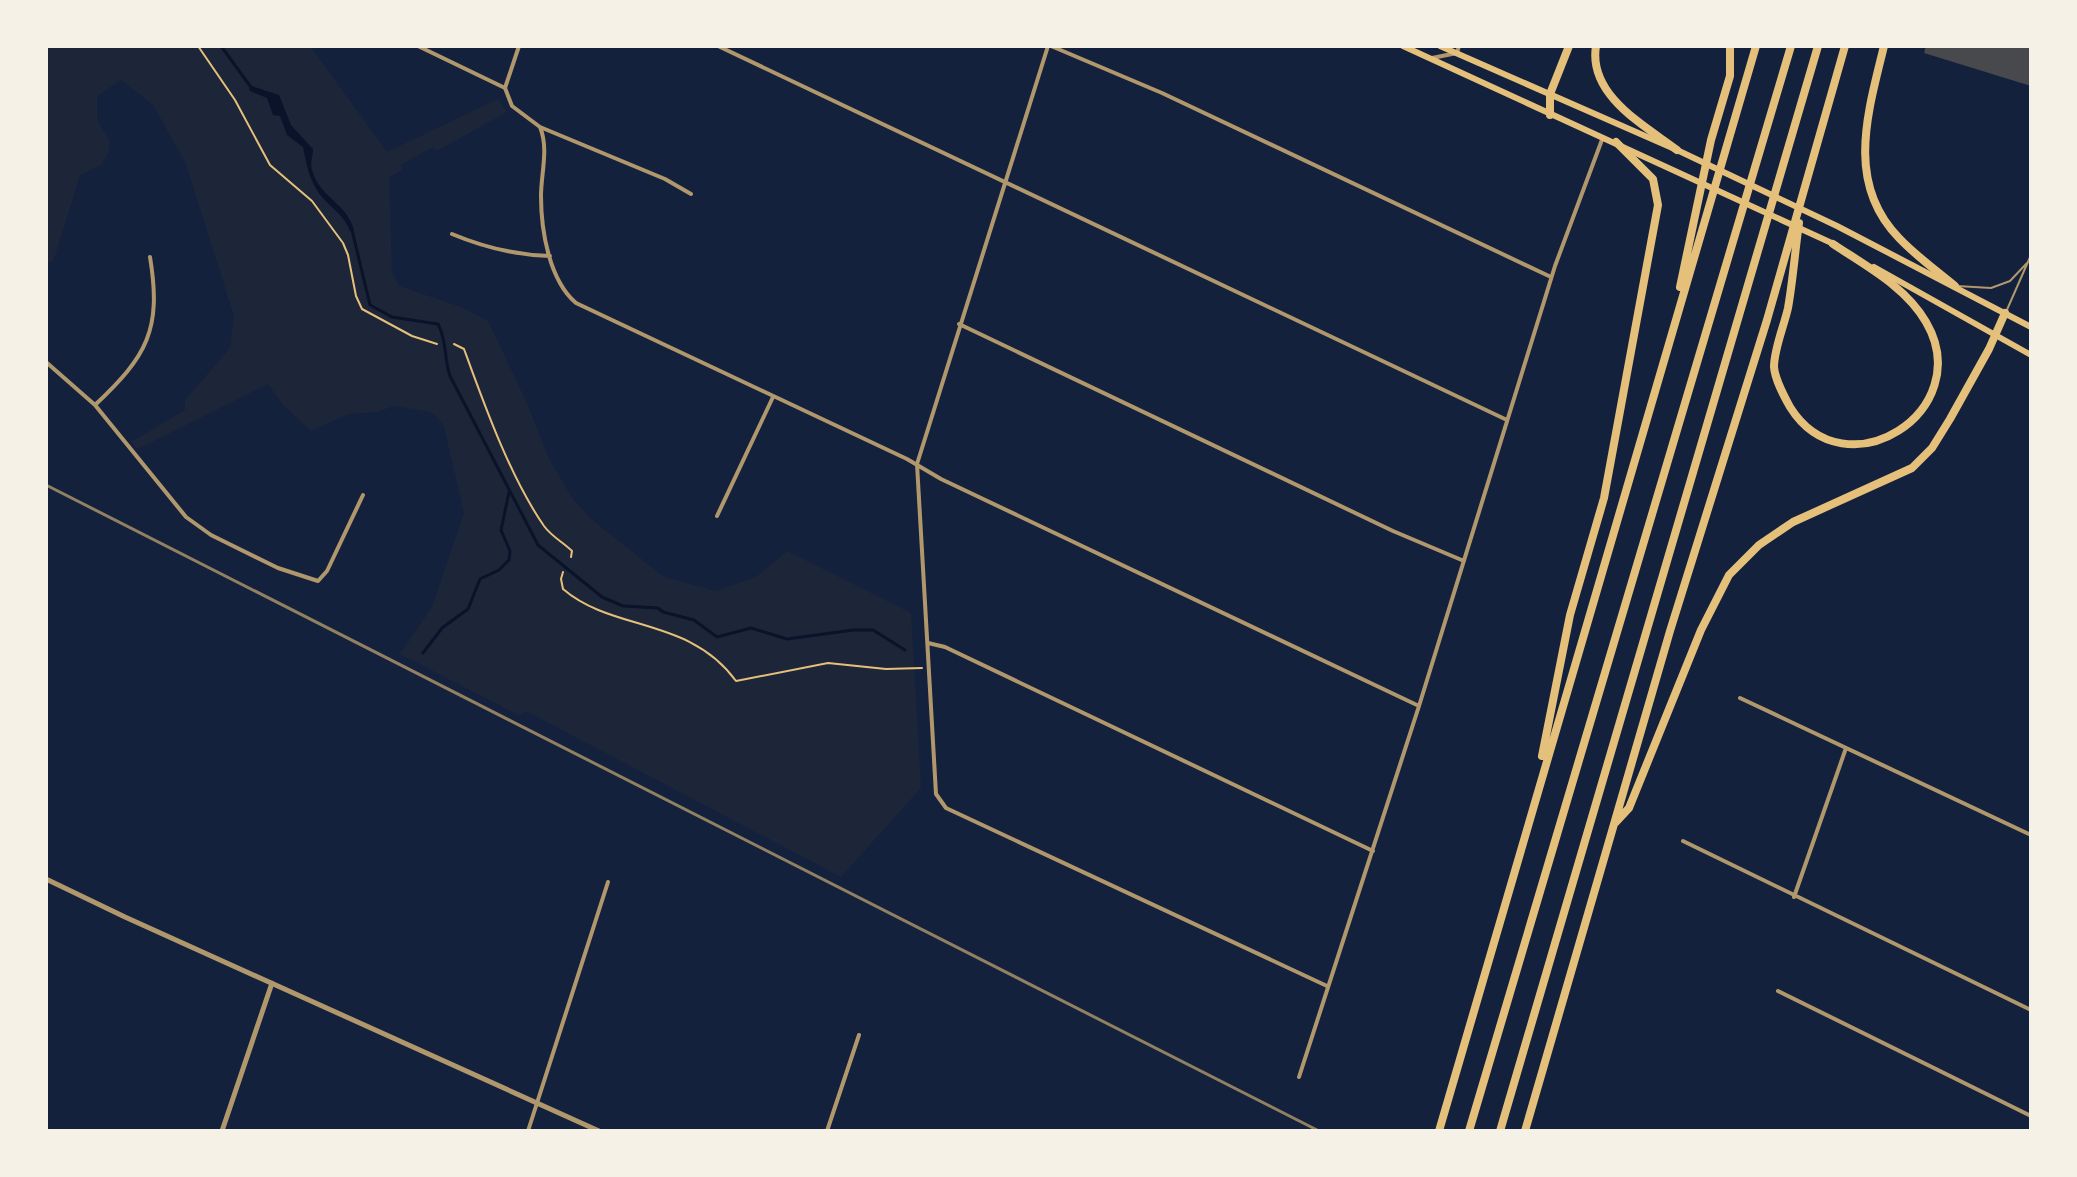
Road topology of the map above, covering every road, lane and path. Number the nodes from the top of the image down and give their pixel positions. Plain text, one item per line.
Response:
1 (198, 46) edge
2 (418, 46) edge
3 (519, 46) edge
4 (718, 46) edge
5 (1049, 46) edge
6 (1403, 46) edge
7 (1569, 46) edge
8 (1596, 46) edge
9 (1730, 46) edge
10 (1756, 46) edge
11 (1791, 46) edge
12 (1818, 46) edge
13 (1845, 46) edge
14 (1884, 46) edge
15 (1445, 47) edge
16 (1458, 50) edge
17 (1430, 59) junction
18 (505, 88) junction
19 (1550, 94) junction
20 (1550, 115) junction
21 (540, 127) junction
22 (1603, 137) junction
23 (1616, 142) junction
24 (1677, 150) junction
25 (1007, 182) junction
26 (691, 194) dead end
27 (1802, 197) junction
28 (452, 234) dead end
29 (1833, 244) junction
30 (2031, 255) edge
31 (551, 256) junction
32 (150, 257) dead end
33 (2027, 263) junction
34 (1551, 277) junction
35 (1955, 286) junction
36 (2005, 313) junction
37 (959, 324) junction
38 (2031, 327) edge
39 (1995, 335) junction
40 (437, 344) dead end
41 (454, 344) dead end
42 (1667, 347) junction
43 (2031, 355) edge
44 (46, 362) edge
45 (773, 397) junction
46 (95, 405) junction
47 (1507, 420) junction
48 (917, 464) junction
49 (363, 495) dead end
50 (717, 516) dead end
51 (571, 557) dead end
52 (1464, 561) junction
53 (563, 572) dead end
54 (928, 643) junction
55 (927, 668) junction
56 (1740, 698) dead end
57 (1419, 706) junction
58 (1846, 748) junction
59 (1531, 810) junction
60 (1613, 826) junction
61 (2031, 835) edge
62 (1683, 841) dead end
63 (1373, 851) junction
64 (46, 879) edge
65 (608, 882) dead end
66 (1794, 897) junction
67 (272, 983) junction
68 (1327, 986) junction
69 (1778, 991) dead end
70 (2031, 1010) edge
71 (859, 1035) dead end
72 (1299, 1077) dead end
73 (537, 1103) junction
74 (2031, 1116) edge
75 (222, 1131) edge
76 (528, 1131) edge
77 (599, 1131) edge
78 (827, 1131) edge
79 (1439, 1131) edge
80 (1469, 1131) edge
81 (1500, 1131) edge
82 (1525, 1131) edge

1 - 40 path
2 - 18 street
3 - 18 street
4 - 25 street
5 - 25 street
5 - 34 street
6 - 17 main road
7 - 19 highway
8 - 24 highway
9 - 42 highway
10 - 42 highway
11 - 80 highway
12 - 81 highway
13 - 27 highway
14 - 35 highway
15 - 16 main road
16 - 17 street
16 - 19 main road
17 - 20 main road
18 - 21 street
19 - 20 highway
19 - 24 main road
20 - 22 main road
21 - 26 street
21 - 31 street
22 - 23 main road
22 - 34 street
23 - 29 main road
23 - 59 highway
24 - 35 main road
25 - 37 street
25 - 47 street
27 - 29 highway
27 - 60 highway
28 - 31 street
29 - 39 main road
30 - 33 lane
31 - 45 street
32 - 46 street
33 - 35 lane
33 - 36 lane
34 - 47 street
35 - 36 main road
36 - 38 main road
36 - 39 highway
37 - 48 street
37 - 52 street
39 - 43 main road
39 - 60 highway
41 - 51 path
42 - 59 highway
44 - 46 street
45 - 48 street
45 - 50 street
46 - 49 street
47 - 52 street
48 - 54 street
48 - 57 street
52 - 57 street
53 - 55 path
54 - 55 street
54 - 63 street
55 - 68 street
56 - 58 street
57 - 63 street
58 - 61 street
58 - 66 street
59 - 79 highway
60 - 82 highway
62 - 66 street
63 - 68 street
64 - 67 street
65 - 73 street
66 - 70 street
67 - 73 street
67 - 75 street
68 - 72 street
69 - 74 street
71 - 78 street
73 - 76 street
73 - 77 street

